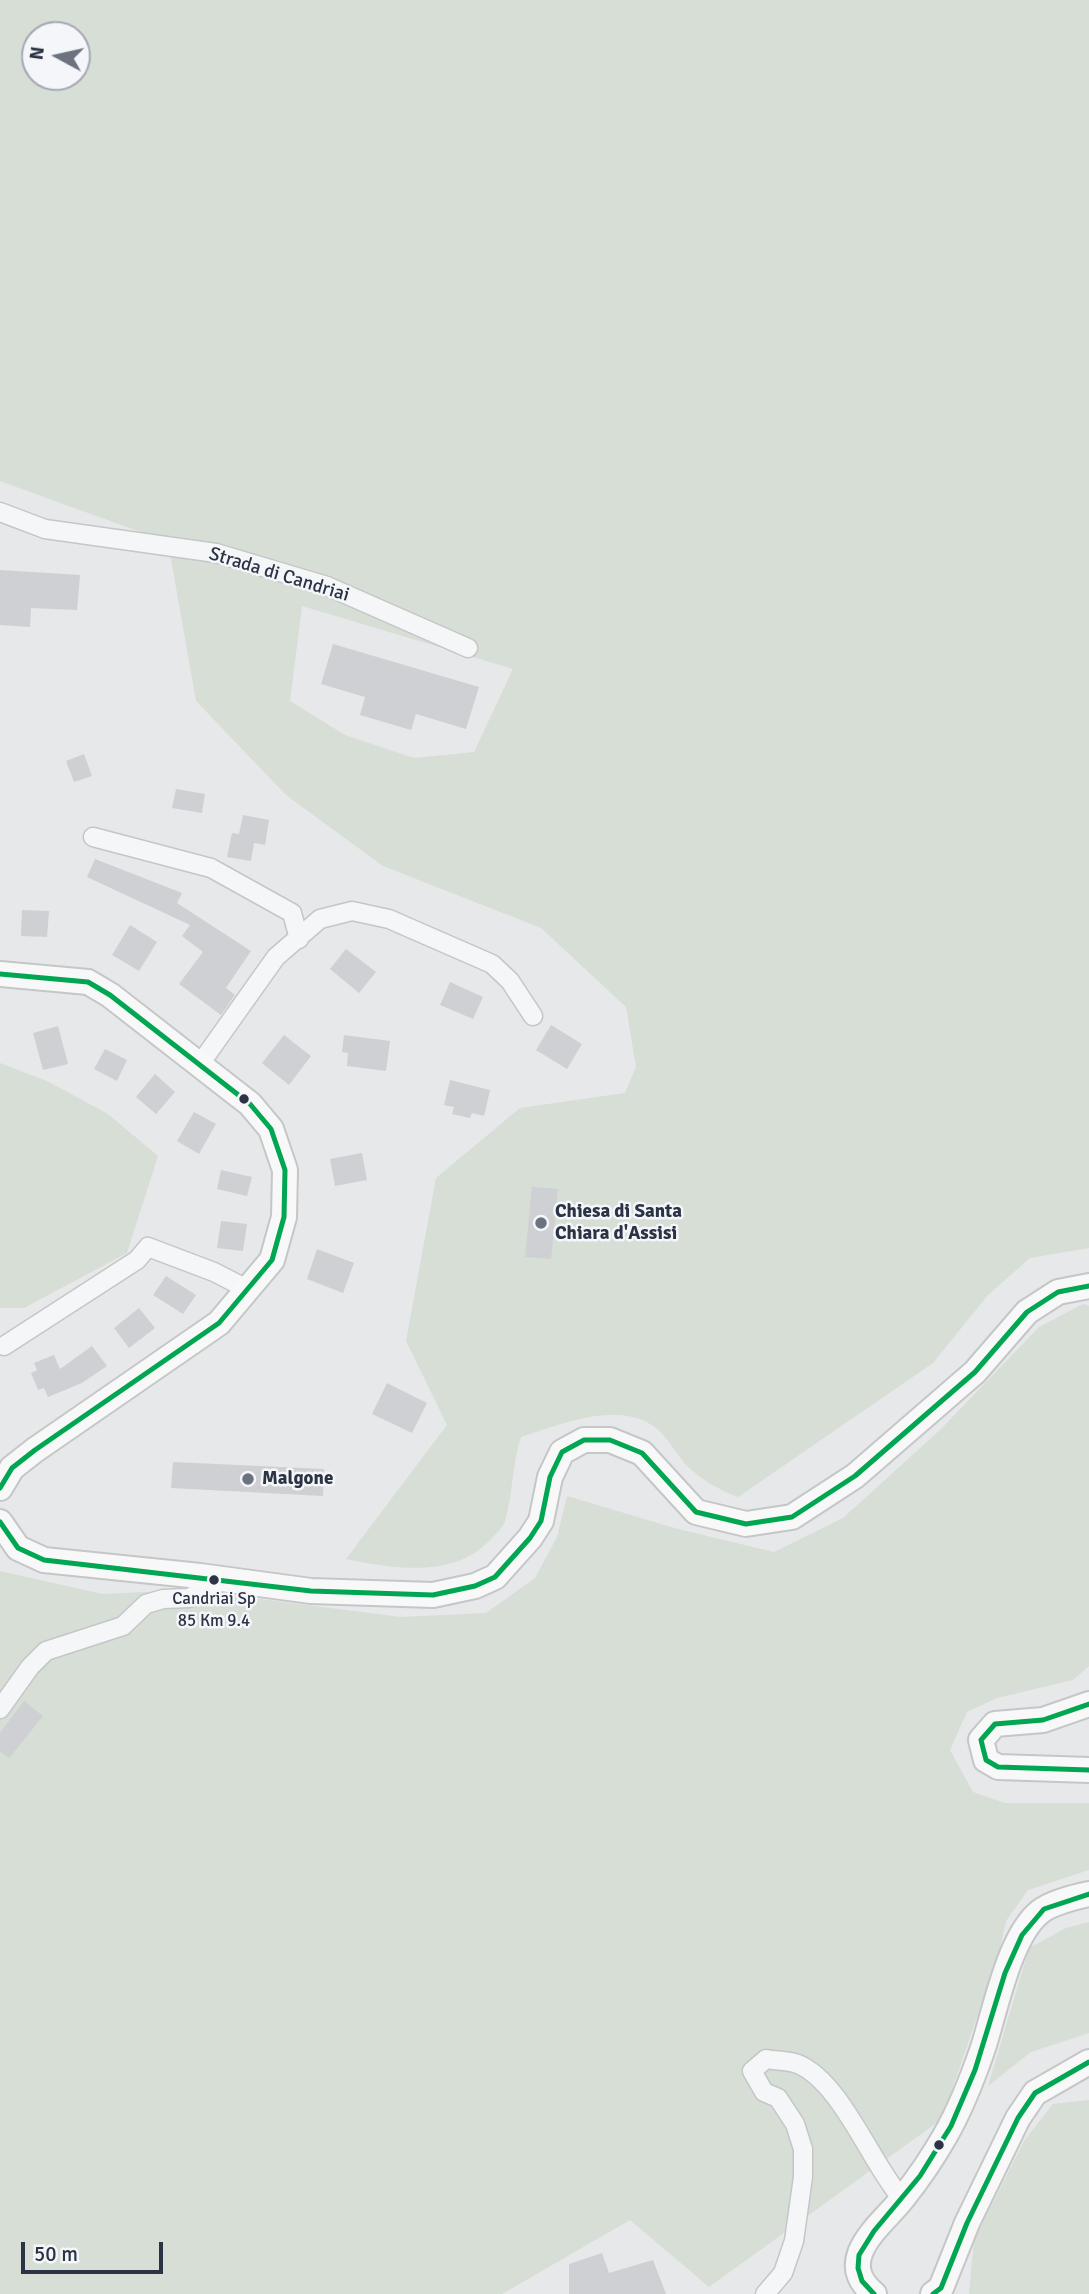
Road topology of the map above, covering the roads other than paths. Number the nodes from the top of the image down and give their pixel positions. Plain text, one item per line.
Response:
1 (0, 512) edge
2 (468, 648) dead end
3 (93, 838) dead end
4 (299, 939) junction
5 (0, 974) edge
6 (533, 1016) dead end
7 (200, 1064) junction
8 (1089, 1286) edge
9 (249, 1290) junction
10 (4, 1346) dead end
11 (0, 1488) edge
12 (0, 1522) edge
13 (222, 1579) junction
14 (1089, 1704) edge
15 (0, 1709) edge
16 (1089, 1770) edge
17 (1089, 1894) edge
18 (1089, 2062) edge
19 (902, 2199) junction
20 (939, 2292) edge
21 (765, 2294) edge
22 (874, 2294) edge

1 - 2 street, Strada di Candriai
3 - 4 street
4 - 6 street
4 - 7 street
5 - 7 main road
7 - 9 main road
8 - 13 main road
9 - 10 street
9 - 11 main road
12 - 13 main road
13 - 15 street
14 - 16 main road
17 - 19 main road
18 - 20 main road
19 - 21 street
19 - 22 main road

